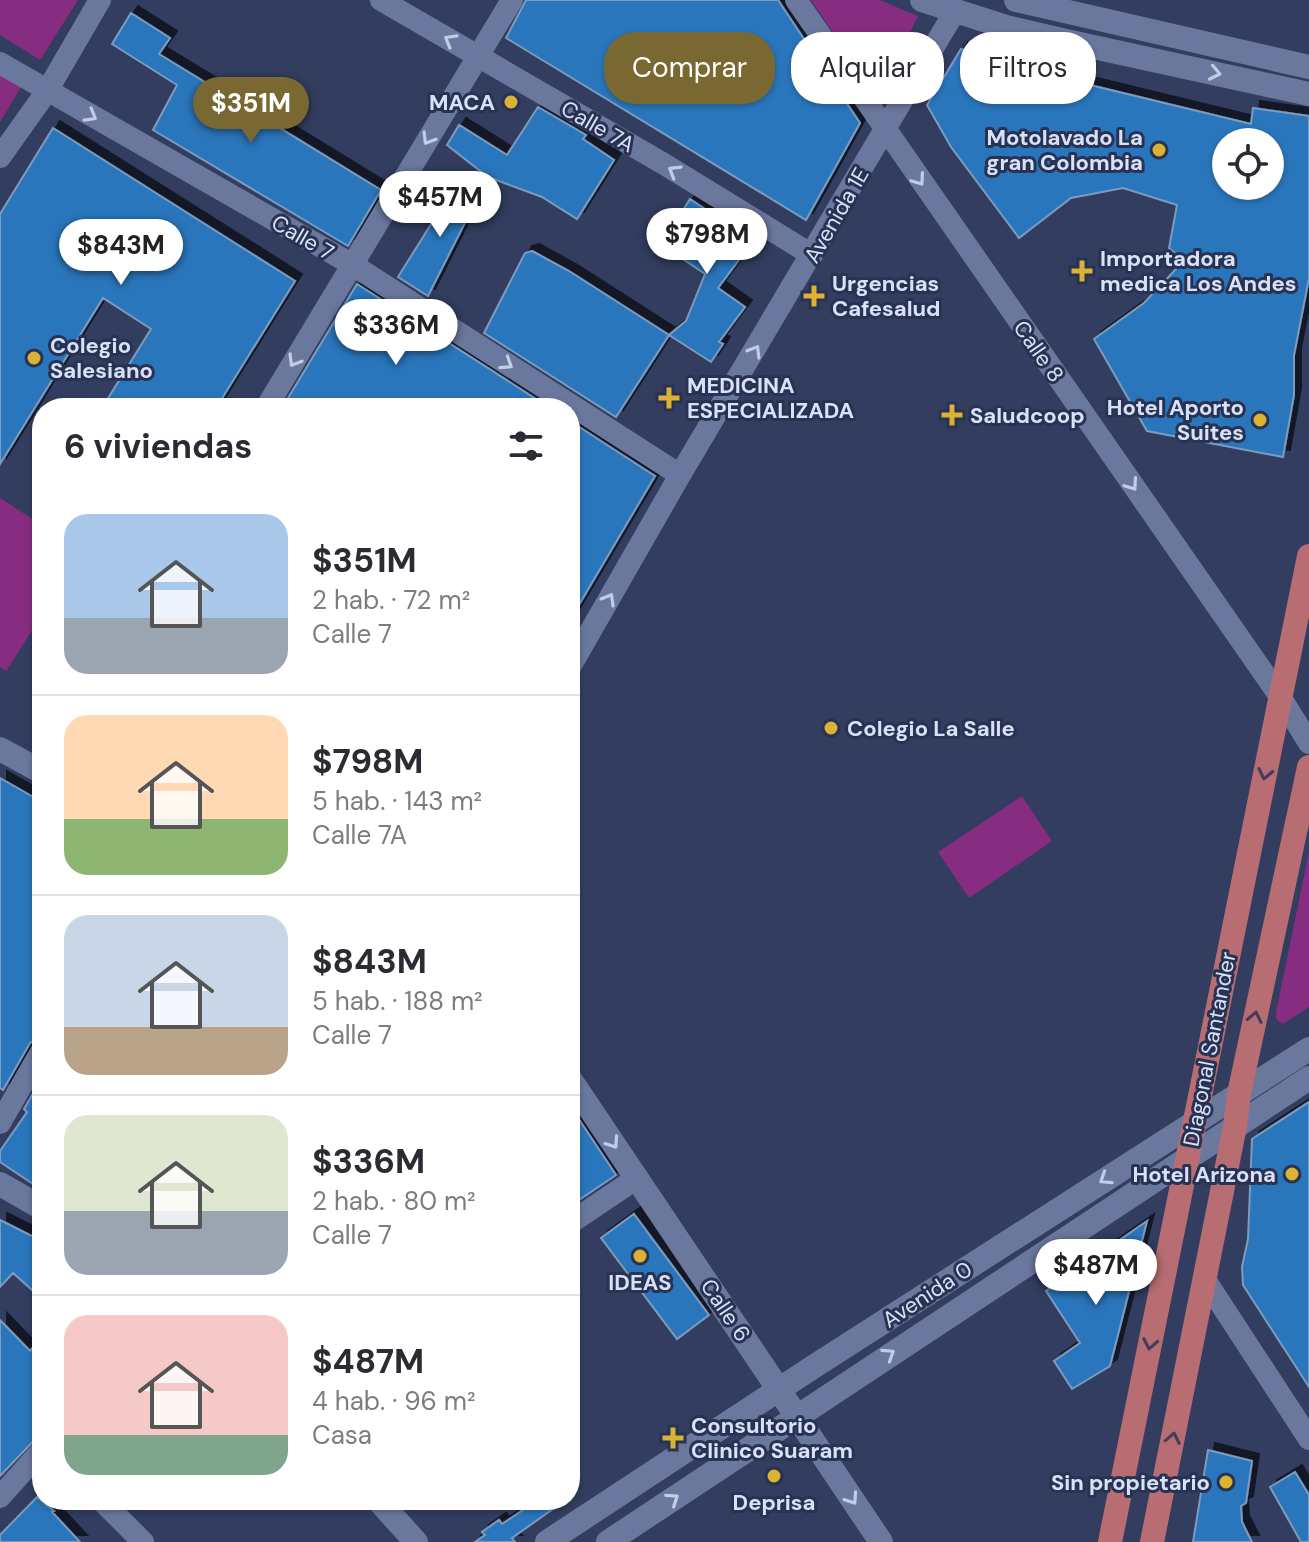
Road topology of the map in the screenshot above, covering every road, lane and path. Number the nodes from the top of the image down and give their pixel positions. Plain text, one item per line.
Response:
1 (100, 0) edge
2 (381, 0) edge
3 (512, 0) edge
4 (796, 0) edge
5 (922, 0) edge
6 (1016, 0) edge
7 (955, 11) junction
8 (477, 56) junction
9 (0, 63) edge
10 (1309, 67) edge
11 (47, 91) junction
12 (1309, 94) edge
13 (885, 130) junction
14 (0, 157) edge
15 (812, 255) junction
16 (353, 265) junction
17 (272, 398) edge
18 (560, 398) edge
19 (580, 411) edge
20 (680, 475) junction
21 (1309, 556) edge
22 (580, 650) edge
23 (1281, 698) junction
24 (1309, 743) edge
25 (0, 749) edge
26 (32, 767) edge
27 (1309, 767) edge
28 (1309, 1049) edge
29 (32, 1067) edge
30 (1309, 1078) edge
31 (580, 1094) edge
32 (1239, 1094) junction
33 (1194, 1122) junction
34 (0, 1123) edge
35 (1235, 1126) junction
36 (1188, 1157) junction
37 (637, 1178) junction
38 (0, 1184) edge
39 (32, 1202) edge
40 (580, 1216) edge
41 (1204, 1278) junction
42 (779, 1389) junction
43 (796, 1416) junction
44 (1309, 1439) edge
45 (32, 1461) edge
46 (0, 1497) edge
47 (111, 1510) edge
48 (387, 1510) edge
49 (143, 1542) edge
50 (416, 1542) edge
51 (547, 1542) edge
52 (608, 1542) edge
53 (881, 1542) edge
54 (1110, 1542) edge
55 (1152, 1542) edge

1 - 11 street
8 -> 2 street, Calle 7A
3 - 8 street
4 - 13 street, Calle 8
5 - 7 street
6 - 10 street
7 -> 12 street
7 - 13 street, Avenida 1E
15 -> 8 street, Calle 7A
8 -> 16 street
9 - 11 street, Calle 7
11 - 14 street
11 -> 16 street, Calle 7
13 - 15 street, Avenida 1E
13 -> 23 street, Calle 8
20 -> 15 street, Avenida 1E
16 -> 17 street
16 -> 18 street, Calle 7
19 -> 20 street, Calle 7
22 -> 20 street, Avenida 1E
21 - 23 main road, Diagonal Santander
23 - 24 street, Calle 8
23 -> 33 main road, Diagonal Santander
25 - 26 street
32 -> 27 main road, Diagonal Santander
28 - 32 street, Avenida 0
29 - 34 street
30 - 35 street, Avenida 0
31 -> 37 street, Calle 6
32 - 33 street, Avenida 0
32 - 35 main road, Diagonal Santander
33 - 36 main road, Diagonal Santander
33 -> 42 street, Avenida 0
35 - 36 street, Avenida 0
35 - 41 main road, Diagonal Santander
43 -> 36 street, Avenida 0
36 -> 54 main road, Diagonal Santander
37 - 40 street
37 - 42 street, Calle 6
38 - 39 street
41 - 44 street
55 -> 41 main road, Diagonal Santander
42 - 43 street, Calle 6
42 - 51 street, Avenida 0
52 -> 43 street, Avenida 0
43 -> 53 street, Calle 6
45 - 46 street
47 - 49 street
48 - 50 street

